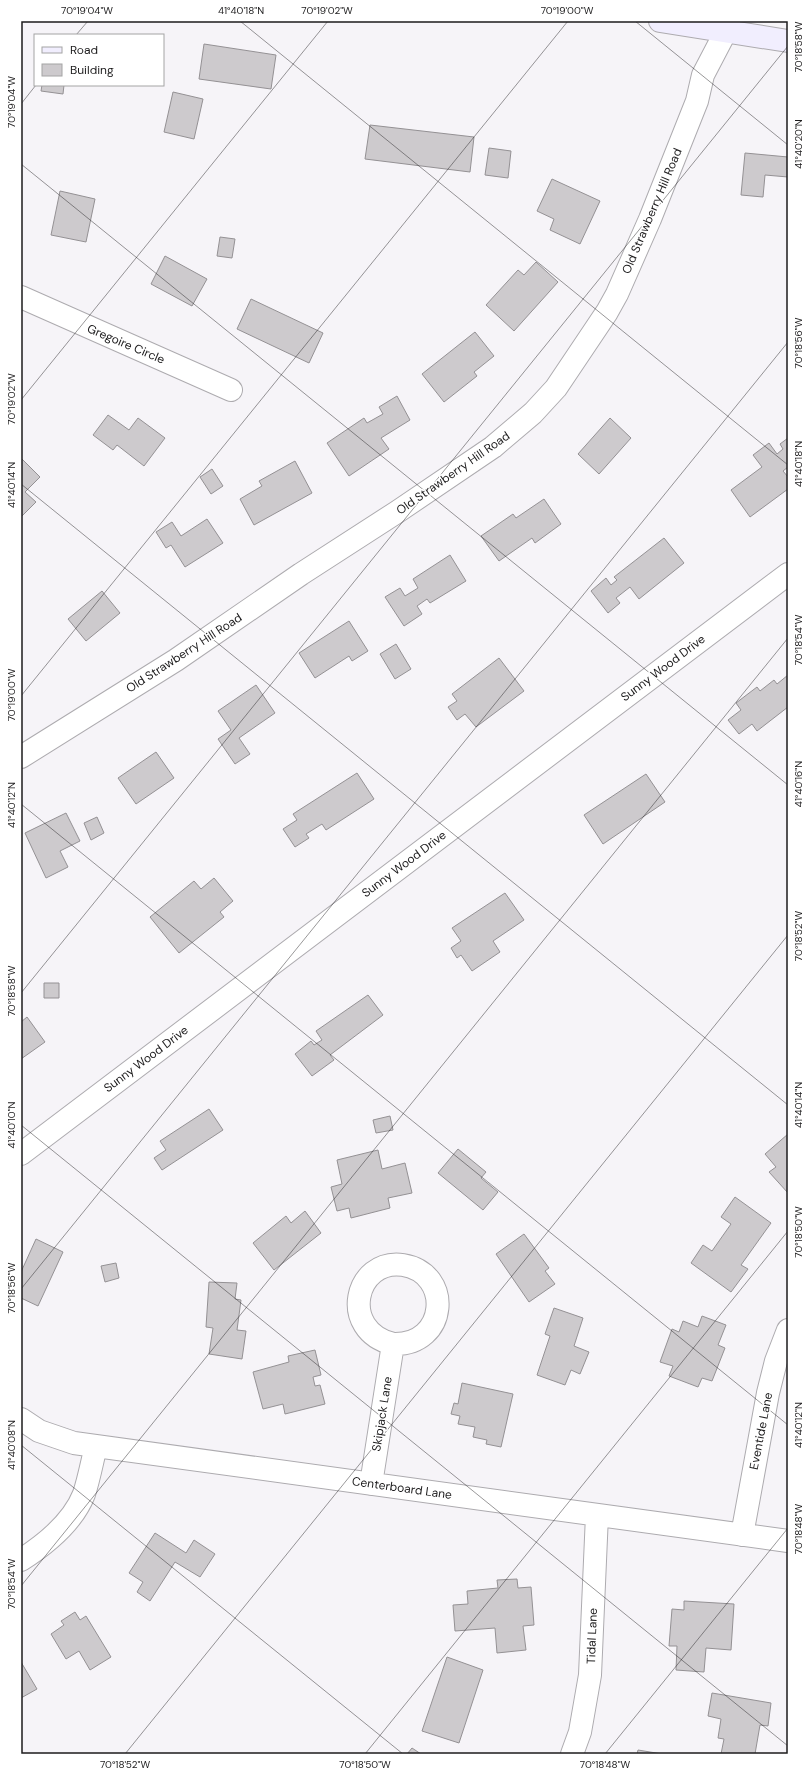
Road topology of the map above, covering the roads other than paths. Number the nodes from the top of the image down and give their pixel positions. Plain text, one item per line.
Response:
1 (660, 21) edge
2 (728, 26) edge
3 (788, 41) edge
4 (21, 297) edge
5 (231, 390) dead end
6 (788, 574) edge
7 (21, 757) edge
8 (21, 1154) edge
9 (788, 1330) edge
10 (393, 1344) dead end
11 (21, 1419) edge
12 (96, 1446) junction
13 (371, 1484) junction
14 (597, 1515) junction
15 (742, 1535) junction
16 (788, 1541) edge
17 (21, 1560) edge
18 (572, 1754) edge

1 - 2 main road
2 - 3 main road
2 - 7 street, Old Strawberry Hill Road
4 - 5 street, Gregoire Circle
6 - 8 street, Sunny Wood Drive
9 - 15 street, Eventide Lane
10 - 13 street, Skipjack Lane
11 - 12 street, Centerboard Lane
12 - 13 street, Centerboard Lane
12 - 17 street
13 - 14 street, Centerboard Lane
14 - 15 street, Centerboard Lane
14 - 18 street, Tidal Lane
15 - 16 street, Centerboard Lane

